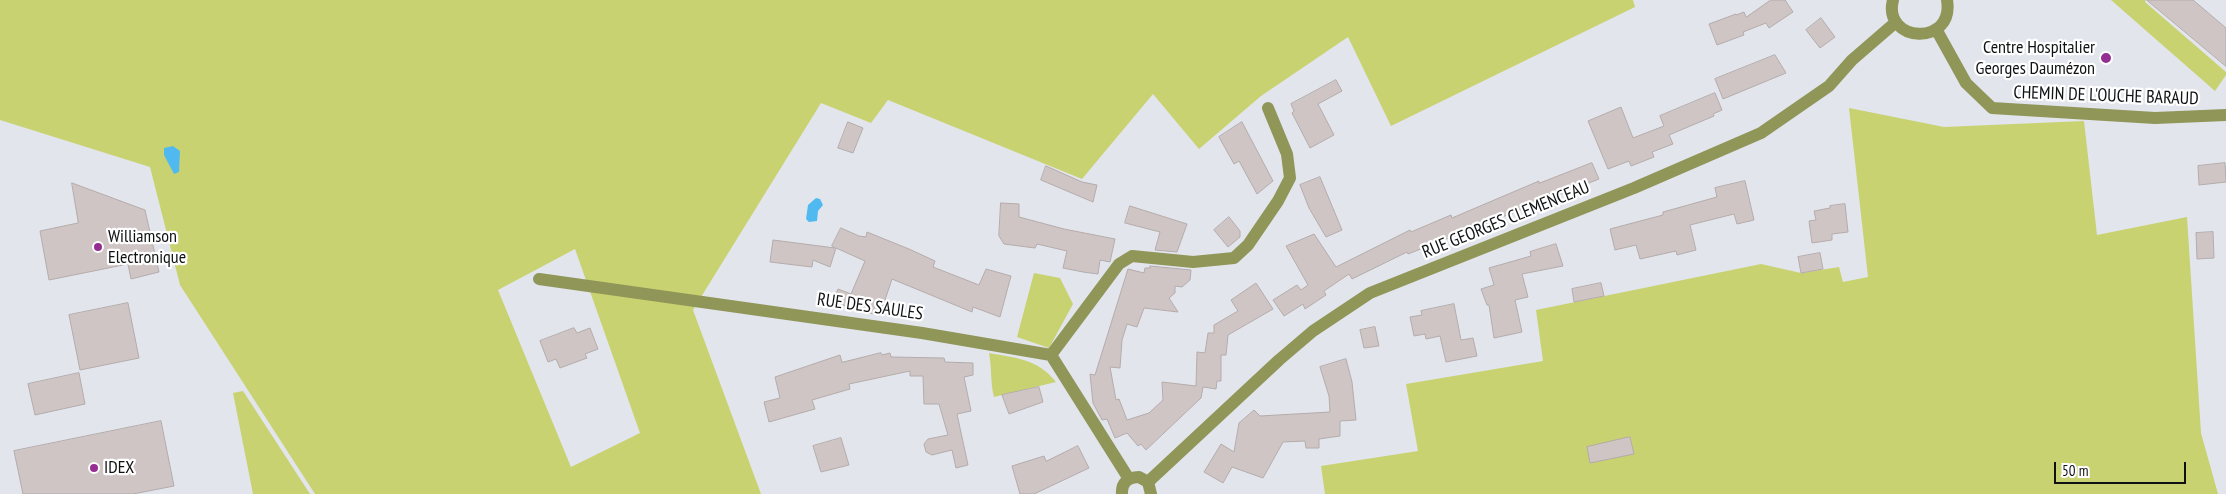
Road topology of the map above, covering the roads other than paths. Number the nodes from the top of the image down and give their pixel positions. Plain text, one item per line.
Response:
1 (1892, 0) edge
2 (1947, 0) edge
3 (1896, 22) junction
4 (1936, 29) junction
5 (1268, 108) dead end
6 (2226, 115) edge
7 (538, 279) dead end
8 (1051, 355) junction
9 (1129, 479) junction
10 (1150, 488) edge
11 (1122, 494) edge

1 - 3 street
2 - 4 street
3 - 4 street
3 - 10 street, RUE GEORGES CLEMENCEAU
4 - 6 street, CHEMIN DE L'OUCHE BARAUD
5 - 8 street
7 - 8 street, RUE DES SAULES
8 - 9 street
9 - 10 street
9 - 11 street

